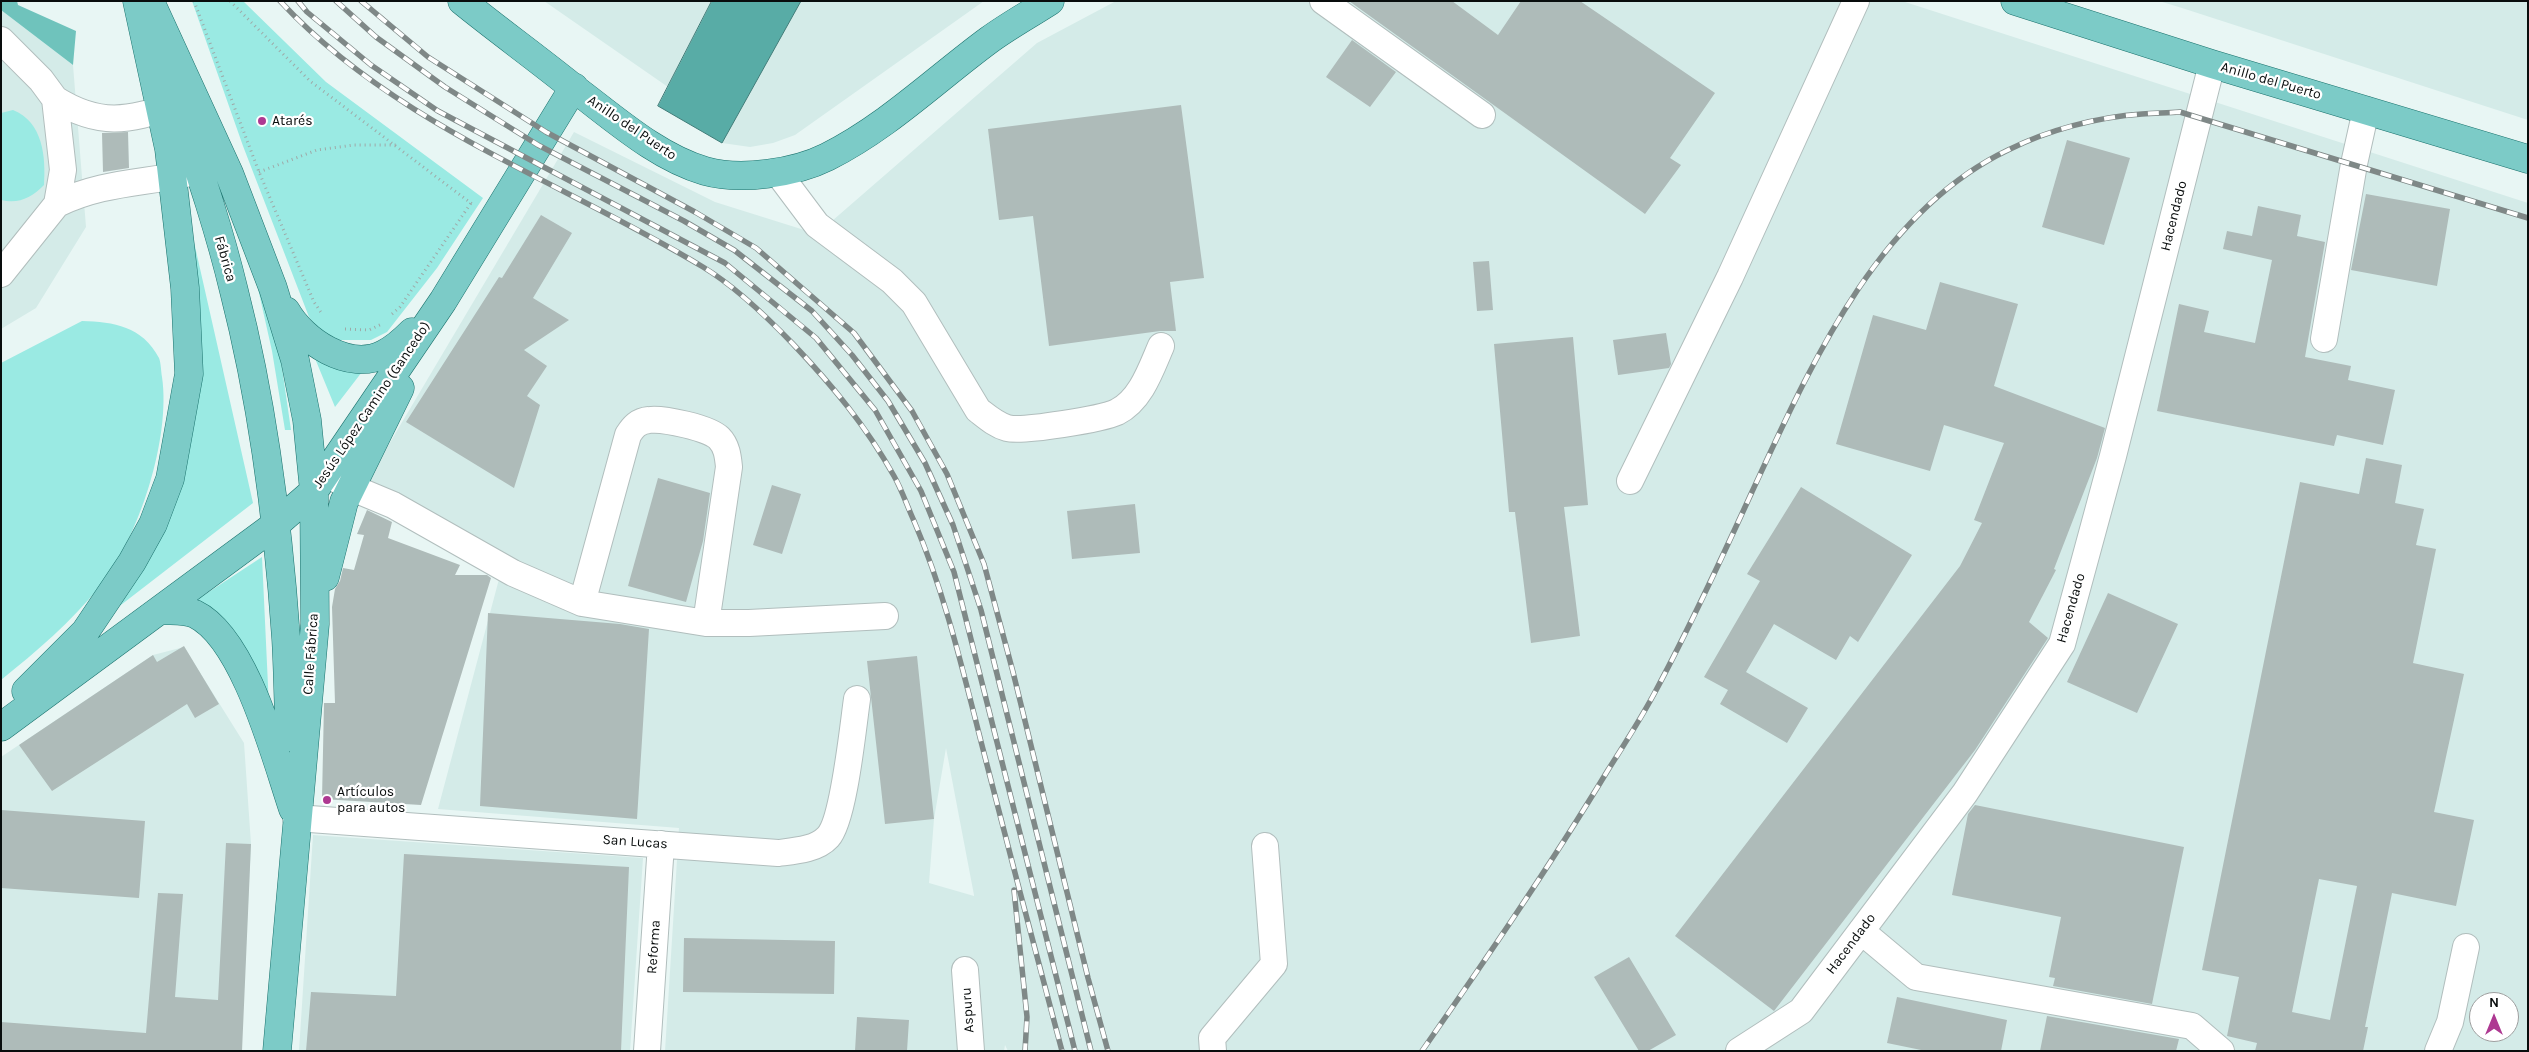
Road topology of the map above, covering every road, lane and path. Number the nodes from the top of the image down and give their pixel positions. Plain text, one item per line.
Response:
1 (137, 1) edge
2 (143, 1) edge
3 (150, 1) edge
4 (194, 1) edge
5 (230, 1) edge
6 (462, 1) edge
7 (1050, 1) edge
8 (1323, 1) edge
9 (1856, 1) edge
10 (2015, 1) edge
11 (1, 40) edge
12 (2212, 64) junction
13 (574, 88) junction
14 (55, 98) junction
15 (177, 105) junction
16 (2366, 110) junction
17 (1482, 115) dead end
18 (396, 145) junction
19 (2528, 159) edge
20 (223, 162) junction
21 (259, 172) junction
22 (778, 173) junction
23 (185, 175) junction
24 (471, 203) junction
25 (57, 204) junction
26 (493, 219) junction
27 (1, 274) edge
28 (273, 288) junction
29 (443, 301) junction
30 (326, 320) dead end
31 (339, 328) dead end
32 (2324, 338) dead end
33 (1161, 346) dead end
34 (1630, 481) dead end
35 (320, 482) junction
36 (350, 487) junction
37 (275, 525) junction
38 (582, 603) junction
39 (161, 610) junction
40 (885, 616) dead end
41 (706, 623) junction
42 (314, 624) junction
43 (857, 699) dead end
44 (1, 715) edge
45 (1, 727) edge
46 (296, 818) junction
47 (661, 844) junction
48 (1265, 846) dead end
49 (1861, 931) junction
50 (2466, 947) dead end
51 (965, 970) dead end
52 (278, 1051) edge
53 (647, 1051) edge
54 (970, 1051) edge
55 (1213, 1051) edge
56 (1738, 1051) edge
57 (2221, 1051) edge
58 (2438, 1051) edge

1 - 15 main road
2 - 15 main road
3 - 15 main road
4 - 21 path
5 - 18 path
6 - 13 main road, Anillo del Puerto
7 - 22 main road, Anillo del Puerto
8 - 17 street
9 - 34 street
10 - 12 main road, Anillo del Puerto
11 - 14 street
12 - 16 main road, Anillo del Puerto
12 - 49 street, Hacendado
13 - 22 main road, Anillo del Puerto
13 - 26 main road, Jesús López Camino (Gancedo)
14 - 15 street
14 - 25 street
15 - 20 main road
15 - 23 main road
16 - 19 main road, Anillo del Puerto
16 - 32 street
18 - 21 path
18 - 24 path
20 - 23 street
20 - 28 main road
21 - 30 path
22 - 33 street
23 - 25 street
23 - 37 main road, Fábrica
23 - 44 main road
24 - 26 path
24 - 31 path
25 - 27 street
26 - 29 main road, Jesús López Camino (Gancedo)
28 - 29 main road
28 - 35 main road
29 - 35 main road, Jesús López Camino (Gancedo)
29 - 36 main road
35 - 36 street
35 - 37 main road, Jesús López Camino (Gancedo)
35 - 42 main road, Calle Fábrica
36 - 38 street
36 - 42 main road
37 - 39 main road, Jesús López Camino (Gancedo)
37 - 46 main road, Calle Fábrica
38 - 41 street
38 - 41 street
39 - 45 main road, Jesús López Camino (Gancedo)
39 - 46 main road
40 - 41 street
42 - 46 main road, Calle Fábrica
43 - 47 street, San Lucas
46 - 47 street, San Lucas
46 - 52 main road, Calle Fábrica
47 - 53 street, Reforma
48 - 55 street
49 - 56 street, Hacendado
49 - 57 street
50 - 58 street
51 - 54 street, Aspuru

